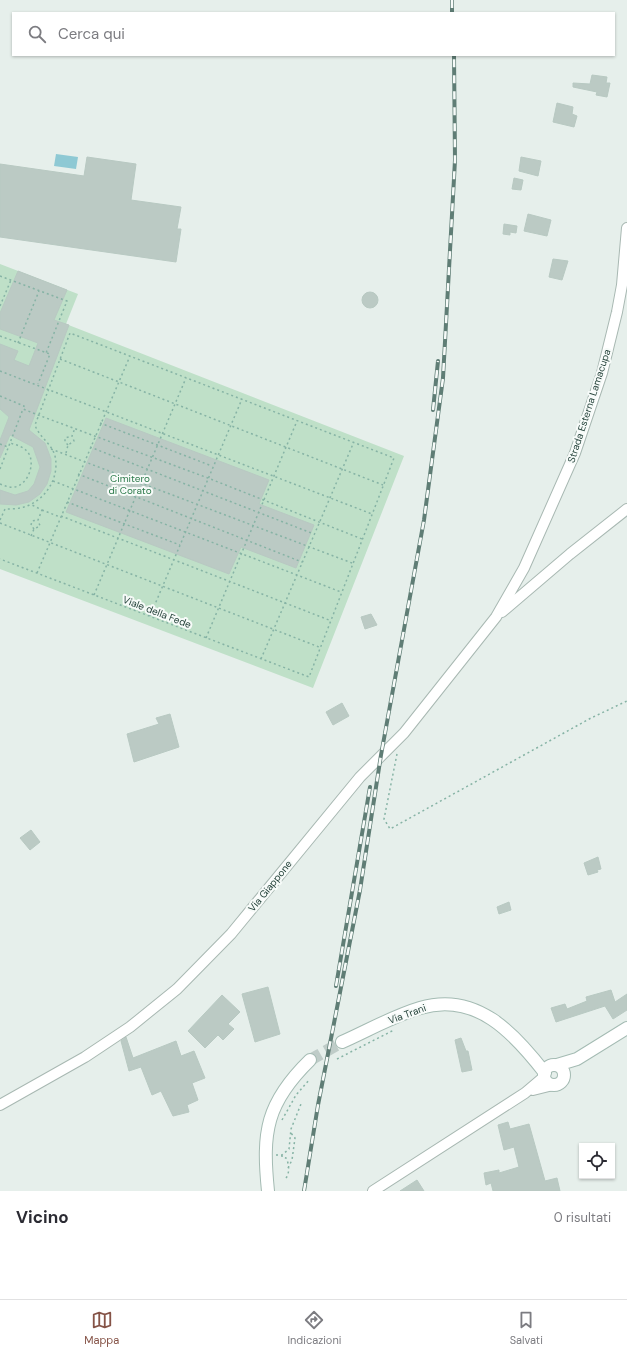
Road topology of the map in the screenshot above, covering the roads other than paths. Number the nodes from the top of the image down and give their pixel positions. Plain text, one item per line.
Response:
1 (627, 228) edge
2 (627, 509) edge
3 (496, 617) junction
4 (627, 1028) edge
5 (342, 1042) tunnel mouth
6 (310, 1060) tunnel mouth
7 (553, 1074) junction
8 (0, 1105) edge
9 (268, 1191) edge
10 (373, 1191) edge

1 - 3 street, Strada Esterna Lamacupa
2 - 3 street
3 - 8 street, Via Giappone
4 - 7 main road
5 - 7 main road, Via Trani
6 - 9 main road
7 - 10 street

